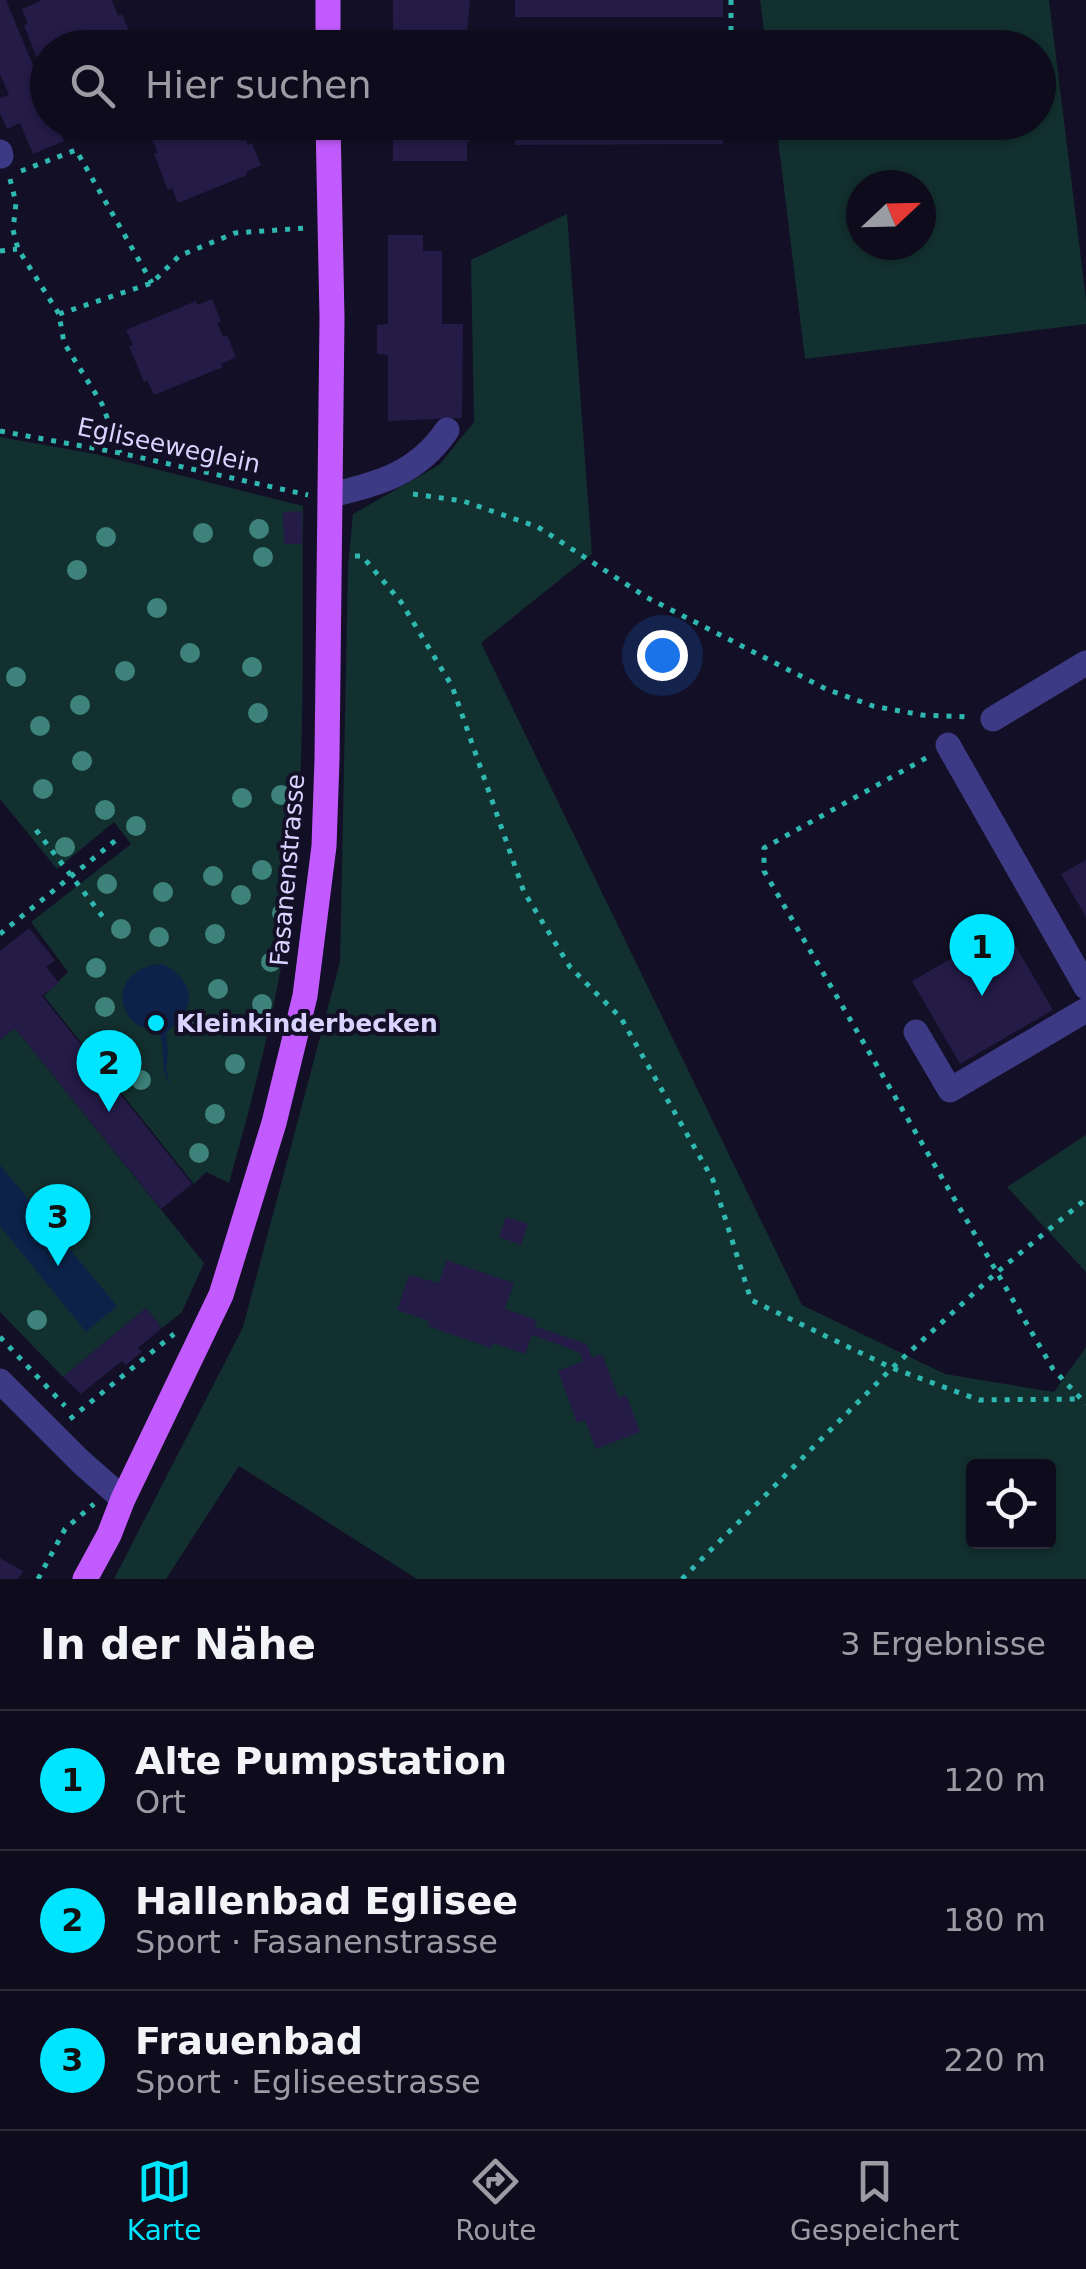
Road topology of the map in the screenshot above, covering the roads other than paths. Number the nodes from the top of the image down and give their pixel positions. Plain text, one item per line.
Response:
1 (328, 0) edge
2 (328, 30) edge
3 (328, 140) edge
4 (447, 430) dead end
5 (330, 495) junction
6 (1086, 663) edge
7 (993, 718) road end
8 (948, 745) dead end
9 (1086, 987) edge
10 (1086, 1010) edge
11 (916, 1032) dead end
12 (0, 1381) edge
13 (118, 1495) junction
14 (85, 1579) edge

1 - 2 main road
3 - 5 main road, Fasanenstrasse
4 - 5 street
5 - 13 main road, Fasanenstrasse
6 - 7 street
8 - 9 street
10 - 11 street
12 - 13 street
13 - 14 main road, Fasanenstrasse

